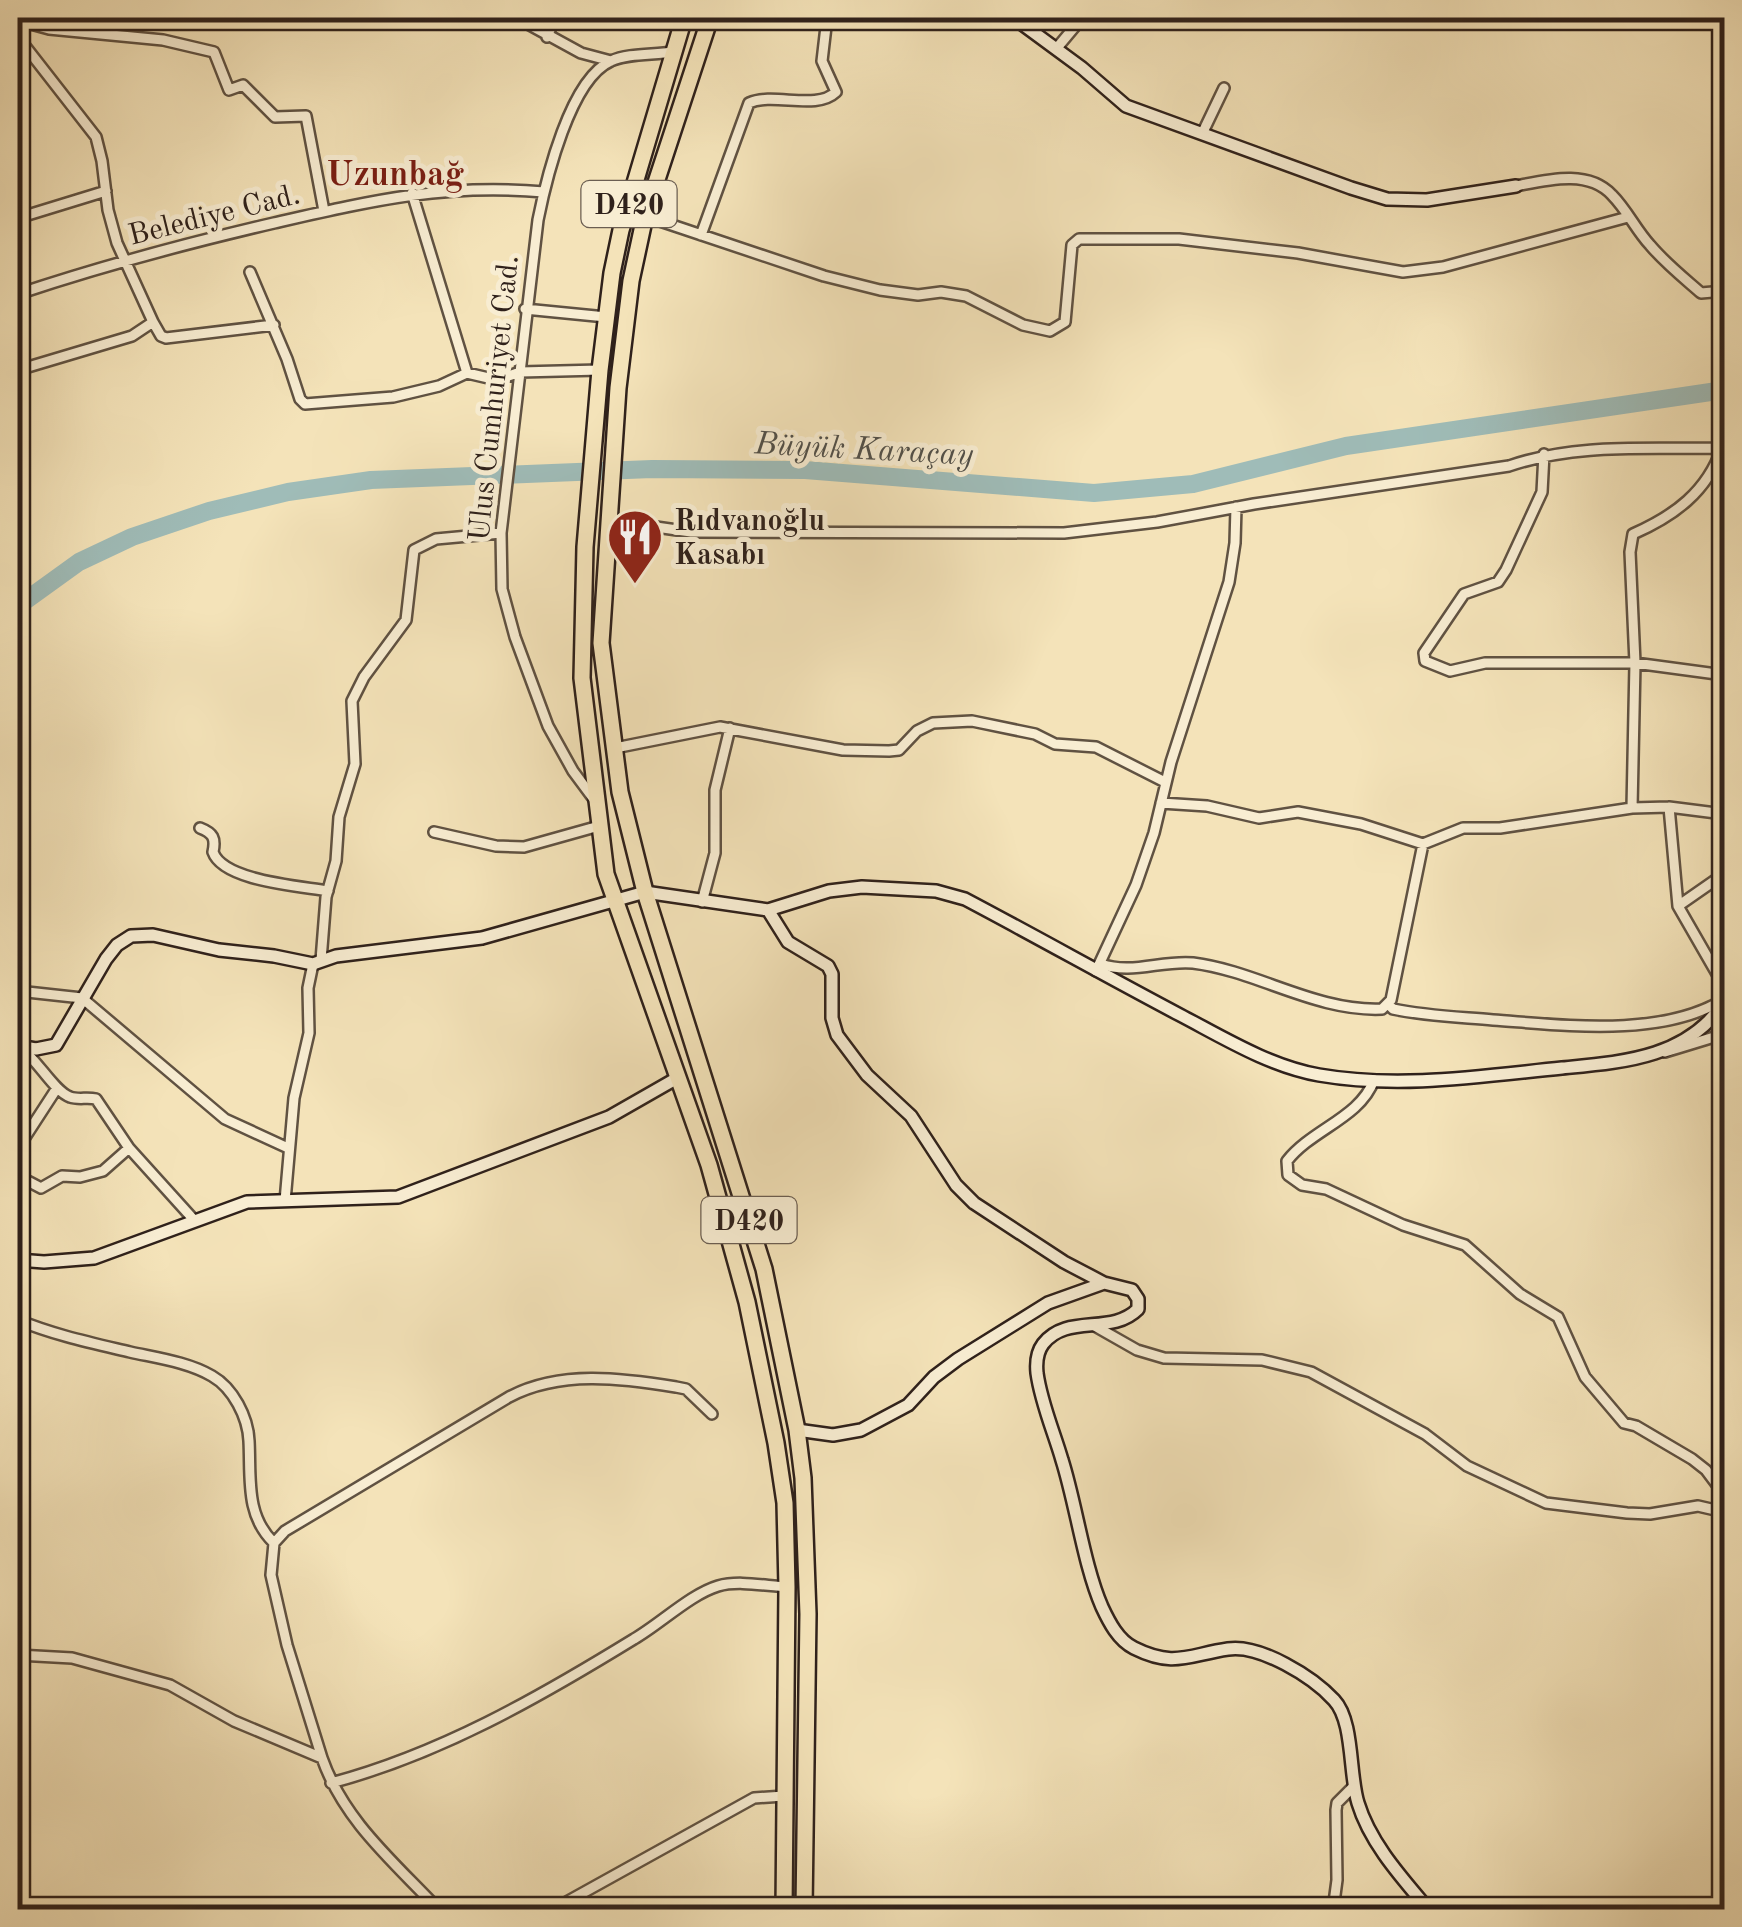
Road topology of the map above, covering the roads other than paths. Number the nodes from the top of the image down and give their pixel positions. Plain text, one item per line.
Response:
1 (516, 18) edge
2 (555, 18) edge
3 (684, 18) edge
4 (710, 18) edge
5 (827, 18) edge
6 (1014, 18) edge
7 (1082, 18) edge
8 (18, 27) edge
9 (18, 37) edge
10 (547, 37) junction
11 (1056, 49) junction
12 (672, 52) junction
13 (611, 60) junction
14 (1224, 88) dead end
15 (1202, 134) junction
16 (1516, 186) joint
17 (106, 192) junction
18 (544, 192) junction
19 (412, 193) junction
20 (324, 212) junction
21 (645, 216) junction
22 (1628, 217) junction
23 (18, 218) edge
24 (701, 235) junction
25 (125, 262) junction
26 (250, 272) dead end
27 (1724, 291) edge
28 (18, 294) edge
29 (526, 309) junction
30 (606, 317) junction
31 (153, 322) junction
32 (274, 325) junction
33 (18, 370) edge
34 (600, 370) junction
35 (520, 372) junction
36 (467, 373) junction
37 (1723, 448) edge
38 (1544, 454) junction
39 (1236, 508) junction
40 (628, 532) dead end
41 (501, 534) junction
42 (1635, 663) junction
43 (1724, 675) edge
44 (730, 728) junction
45 (615, 748) junction
46 (1166, 782) junction
47 (596, 802) junction
48 (1161, 803) junction
49 (1669, 807) junction
50 (1632, 808) junction
51 (1724, 814) edge
52 (599, 826) junction
53 (200, 828) dead end
54 (434, 832) dead end
55 (1423, 844) junction
56 (1724, 874) edge
57 (328, 892) junction
58 (645, 892) junction
59 (614, 899) junction
60 (702, 902) junction
61 (1678, 906) junction
62 (768, 910) junction
63 (317, 962) junction
64 (1098, 967) junction
65 (1724, 986) edge
66 (18, 991) edge
67 (82, 998) junction
68 (1724, 1001) edge
69 (1388, 1004) junction
70 (1724, 1034) edge
71 (18, 1046) edge
72 (1661, 1051) junction
73 (679, 1077) junction
74 (1374, 1080) junction
75 (57, 1088) junction
76 (18, 1148) edge
77 (129, 1148) junction
78 (288, 1148) junction
79 (18, 1176) edge
80 (285, 1201) junction
81 (194, 1220) junction
82 (18, 1260) edge
83 (1104, 1283) junction
84 (18, 1320) edge
85 (1093, 1324) junction
86 (712, 1414) dead end
87 (797, 1430) junction
88 (1724, 1494) edge
89 (1724, 1512) edge
90 (274, 1543) junction
91 (787, 1587) junction
92 (18, 1655) edge
93 (322, 1758) junction
94 (331, 1783) junction
95 (1354, 1786) junction
96 (784, 1796) junction
97 (439, 1910) edge
98 (552, 1910) edge
99 (784, 1910) edge
100 (804, 1910) edge
101 (1333, 1910) edge
102 (1428, 1910) edge

1 - 10 street
2 - 10 street
3 - 12 highway, D420
4 - 21 highway
5 - 24 street
6 - 11 street
7 - 11 street
8 - 20 street
9 - 17 street
10 - 13 street
11 - 15 street
12 - 13 street
12 - 30 highway, D420
13 - 18 street, Ulus Cumhuriyet Cad.
14 - 15 street
15 - 16 street
16 - 22 street
17 - 23 street
17 - 25 street
18 - 19 street, Belediye Cad.
18 - 29 street, Ulus Cumhuriyet Cad.
19 - 20 street, Belediye Cad.
19 - 36 street
20 - 25 street, Belediye Cad.
21 - 24 street
21 - 45 highway, D420
22 - 24 street
22 - 27 street
25 - 28 street, Belediye Cad.
25 - 31 street
26 - 32 street
29 - 30 street
29 - 35 street, Ulus Cumhuriyet Cad.
30 - 34 highway, D420
31 - 32 street
31 - 33 street
32 - 36 street
34 - 35 street
34 - 47 highway, D420
35 - 36 street
35 - 41 street, Ulus Cumhuriyet Cad.
37 - 38 street
37 - 42 street
38 - 39 street
38 - 42 street
39 - 40 street
39 - 46 street
41 - 47 street, Ulus Cumhuriyet Cad.
41 - 57 street
42 - 43 street
42 - 50 street
44 - 45 street
44 - 46 street
44 - 60 street
45 - 58 highway, D420
46 - 48 street
47 - 52 highway, D420
48 - 55 street
48 - 64 street
49 - 50 street
49 - 51 street
49 - 61 street
50 - 55 street
52 - 54 street
52 - 59 highway, D420
53 - 57 street
55 - 69 street
56 - 61 street
57 - 63 street
58 - 59 street
58 - 60 street
58 - 87 highway, D420
59 - 63 street
59 - 73 highway, D420
60 - 62 street
61 - 65 street
62 - 64 street
62 - 83 street
63 - 67 street
63 - 78 street
64 - 69 street
64 - 74 street
66 - 67 street
67 - 71 street
67 - 78 street
68 - 69 street
68 - 72 street
70 - 72 street
71 - 75 street
72 - 74 street
73 - 80 street
73 - 91 highway, D420
74 - 88 street
75 - 76 street
75 - 77 street
77 - 79 street
77 - 81 street
78 - 80 street
80 - 81 street
81 - 82 street
83 - 85 street
83 - 87 street
84 - 90 street
85 - 89 street
85 - 95 street
86 - 90 street
87 - 100 highway, D420
90 - 93 street
91 - 94 street
91 - 96 highway, D420
92 - 93 street
93 - 94 street
94 - 97 street
95 - 101 street
95 - 102 street
96 - 98 street
96 - 99 highway, D420

